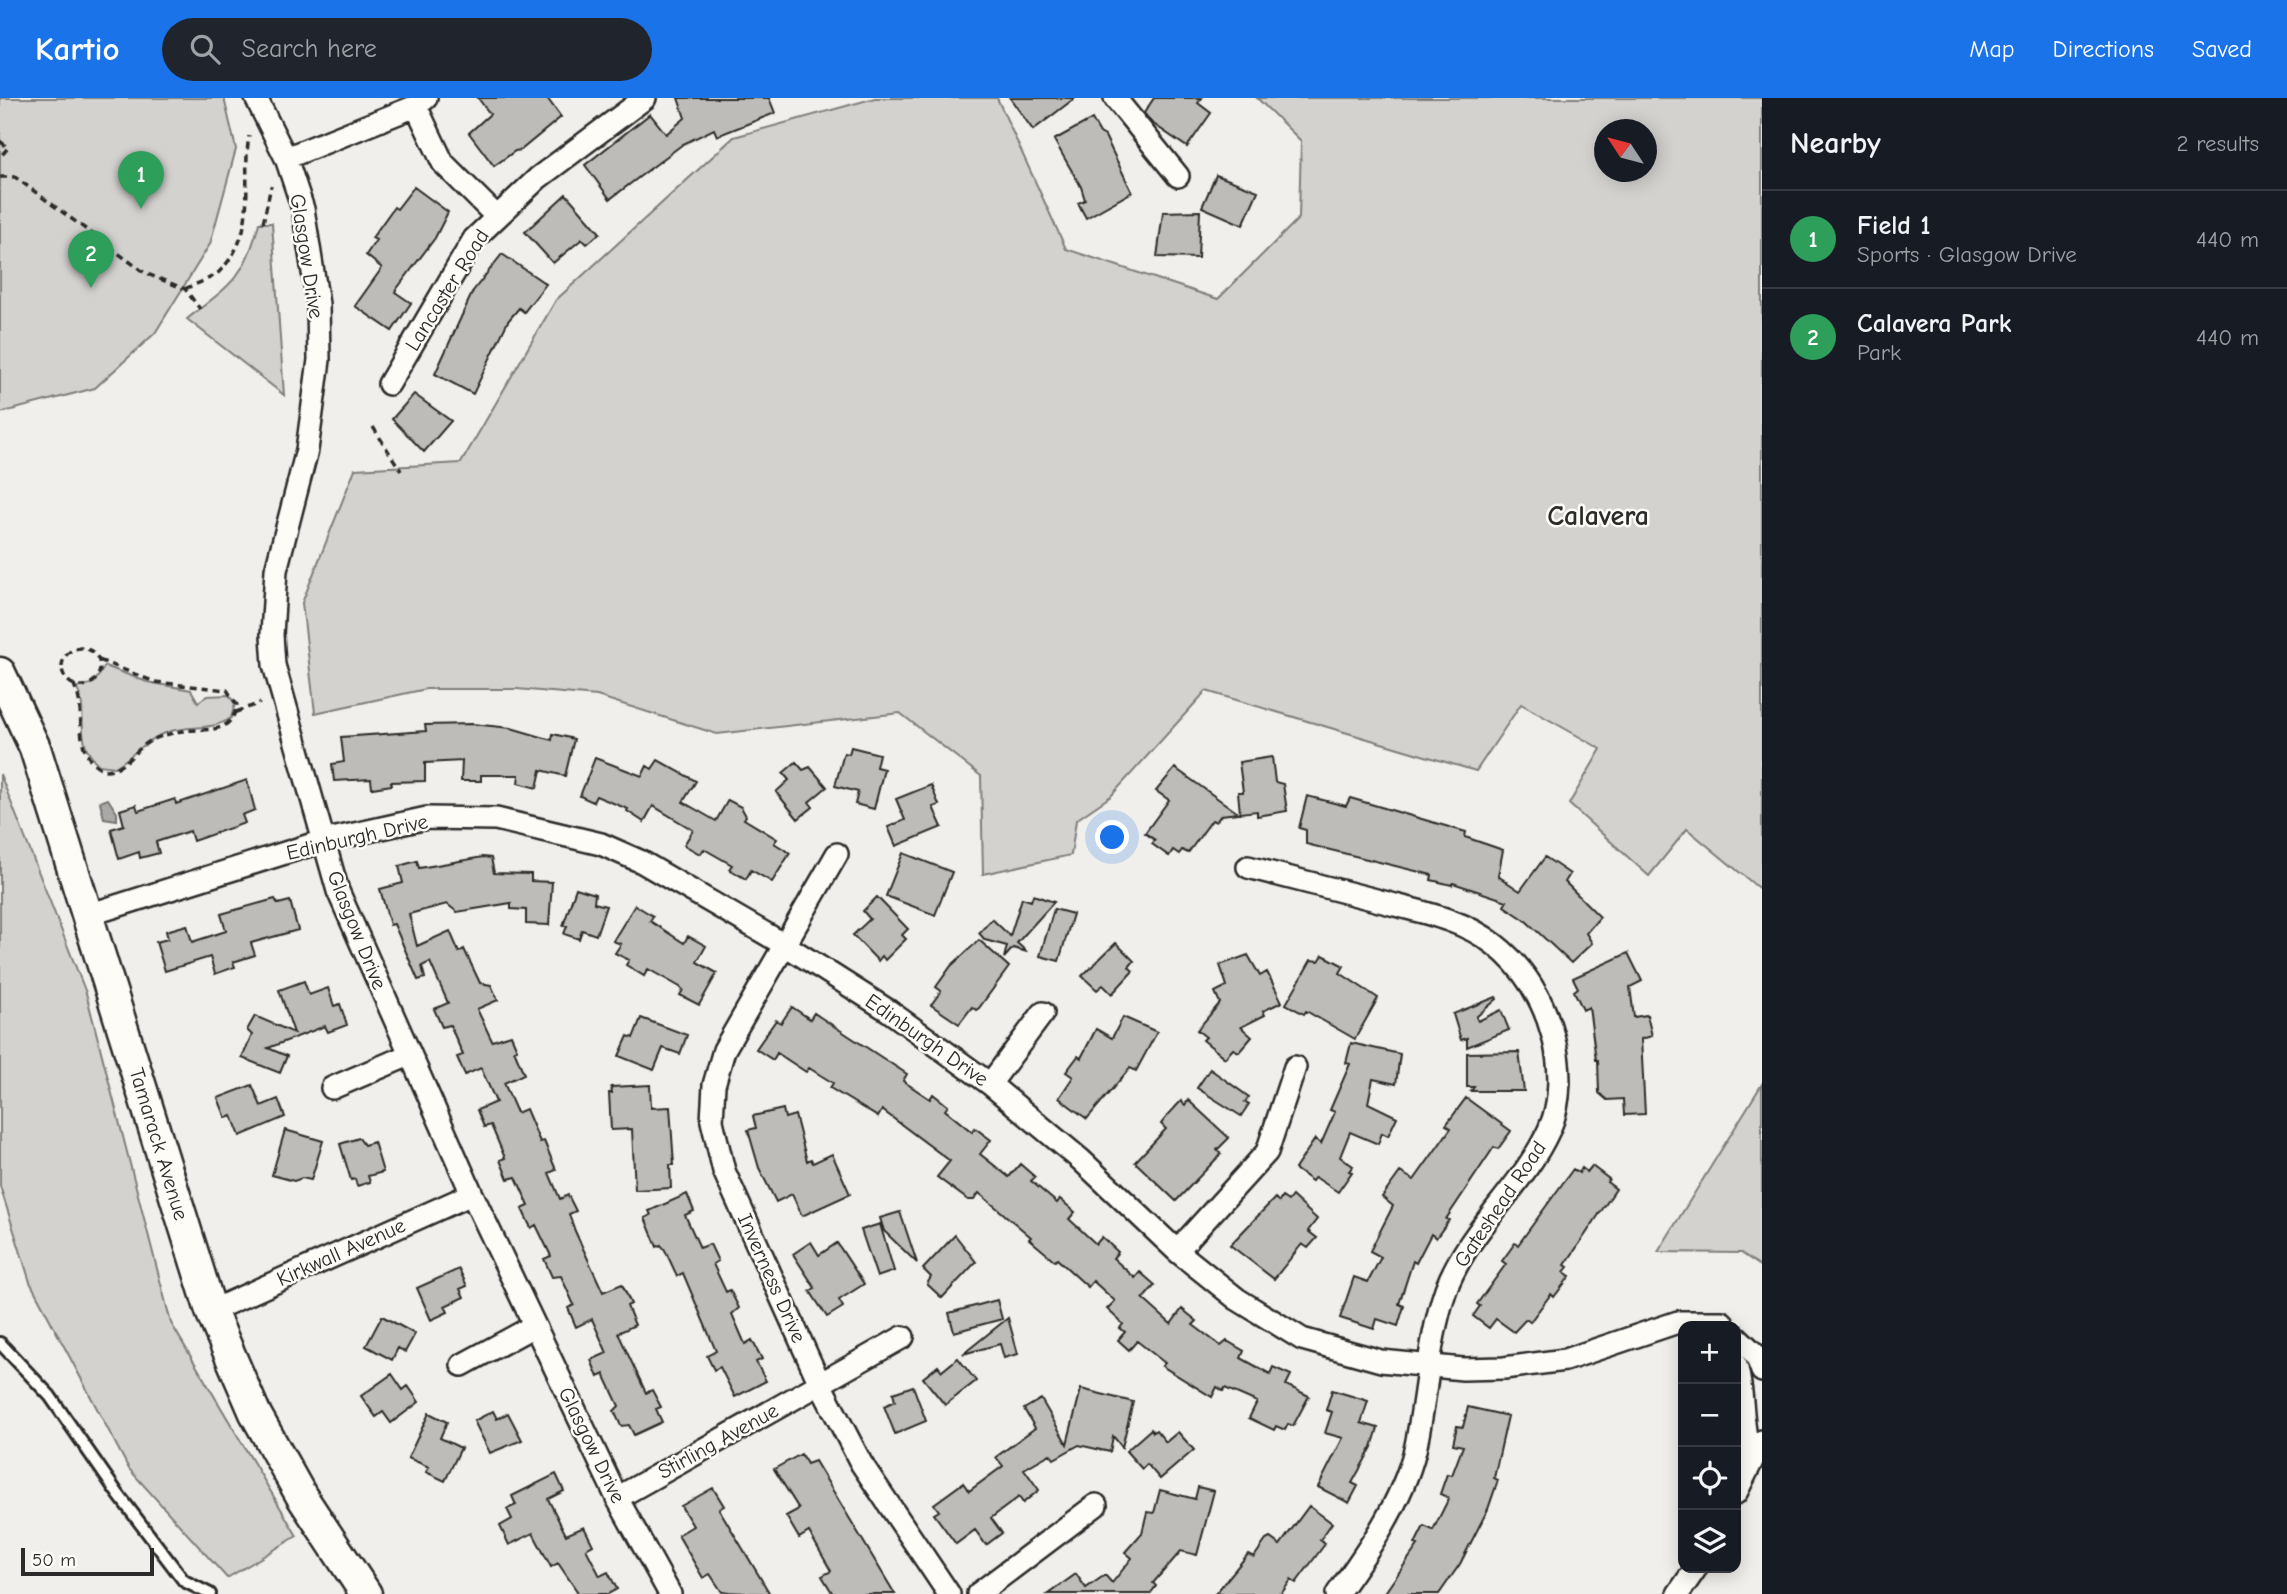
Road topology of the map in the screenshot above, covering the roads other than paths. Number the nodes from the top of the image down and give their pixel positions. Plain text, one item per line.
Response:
1 (256, 98) edge
2 (645, 98) edge
3 (1115, 98) edge
4 (421, 102) edge
5 (286, 158) junction
6 (1178, 176) dead end
7 (496, 216) junction
8 (389, 384) dead end
9 (0, 673) edge
10 (323, 841) junction
11 (837, 854) dead end
12 (1248, 867) dead end
13 (88, 915) junction
14 (785, 945) junction
15 (1043, 1013) dead end
16 (409, 1055) junction
17 (1295, 1068) dead end
18 (990, 1084) junction
19 (332, 1088) dead end
20 (472, 1194) junction
21 (1177, 1251) junction
22 (211, 1311) junction
23 (1678, 1322) edge
24 (534, 1326) junction
25 (903, 1337) dead end
26 (1741, 1341) edge
27 (0, 1343) edge
28 (462, 1365) dead end
29 (1431, 1367) junction
30 (1762, 1371) edge
31 (820, 1384) junction
32 (1738, 1384) edge
33 (1754, 1412) edge
34 (1757, 1449) edge
35 (1741, 1483) edge
36 (617, 1498) junction
37 (1096, 1505) dead end
38 (1693, 1573) edge
39 (211, 1594) edge
40 (366, 1594) edge
41 (670, 1594) edge
42 (949, 1594) edge
43 (978, 1594) edge
44 (1337, 1594) edge
45 (1678, 1594) edge

1 - 5 street, Glasgow Drive
2 - 7 street, Lancaster Road
3 - 6 street
4 - 5 street
4 - 7 street
5 - 10 street, Glasgow Drive
7 - 8 street, Lancaster Road
9 - 13 main road, Tamarack Avenue
10 - 13 street, Edinburgh Drive
10 - 14 street, Edinburgh Drive
10 - 16 street, Glasgow Drive
11 - 14 street, Inverness Drive
12 - 29 street, Gateshead Road
13 - 22 main road, Tamarack Avenue
14 - 18 street, Edinburgh Drive
14 - 31 street, Inverness Drive
15 - 18 street
16 - 19 street
16 - 20 street, Glasgow Drive
17 - 21 street
18 - 21 street, Edinburgh Drive
20 - 22 street, Kirkwall Avenue
20 - 24 street, Glasgow Drive
21 - 29 street, Edinburgh Drive
22 - 40 main road, Tamarack Avenue
23 - 29 street, Edinburgh Drive
24 - 28 street
24 - 36 street, Glasgow Drive
25 - 31 street, Stirling Avenue
26 - 30 street
27 - 39 lane
29 - 44 street, Gateshead Road
31 - 36 street, Stirling Avenue
31 - 42 street, Inverness Drive
32 - 33 street
33 - 34 street
34 - 35 street
36 - 41 street, Glasgow Drive
37 - 43 street
38 - 45 street

